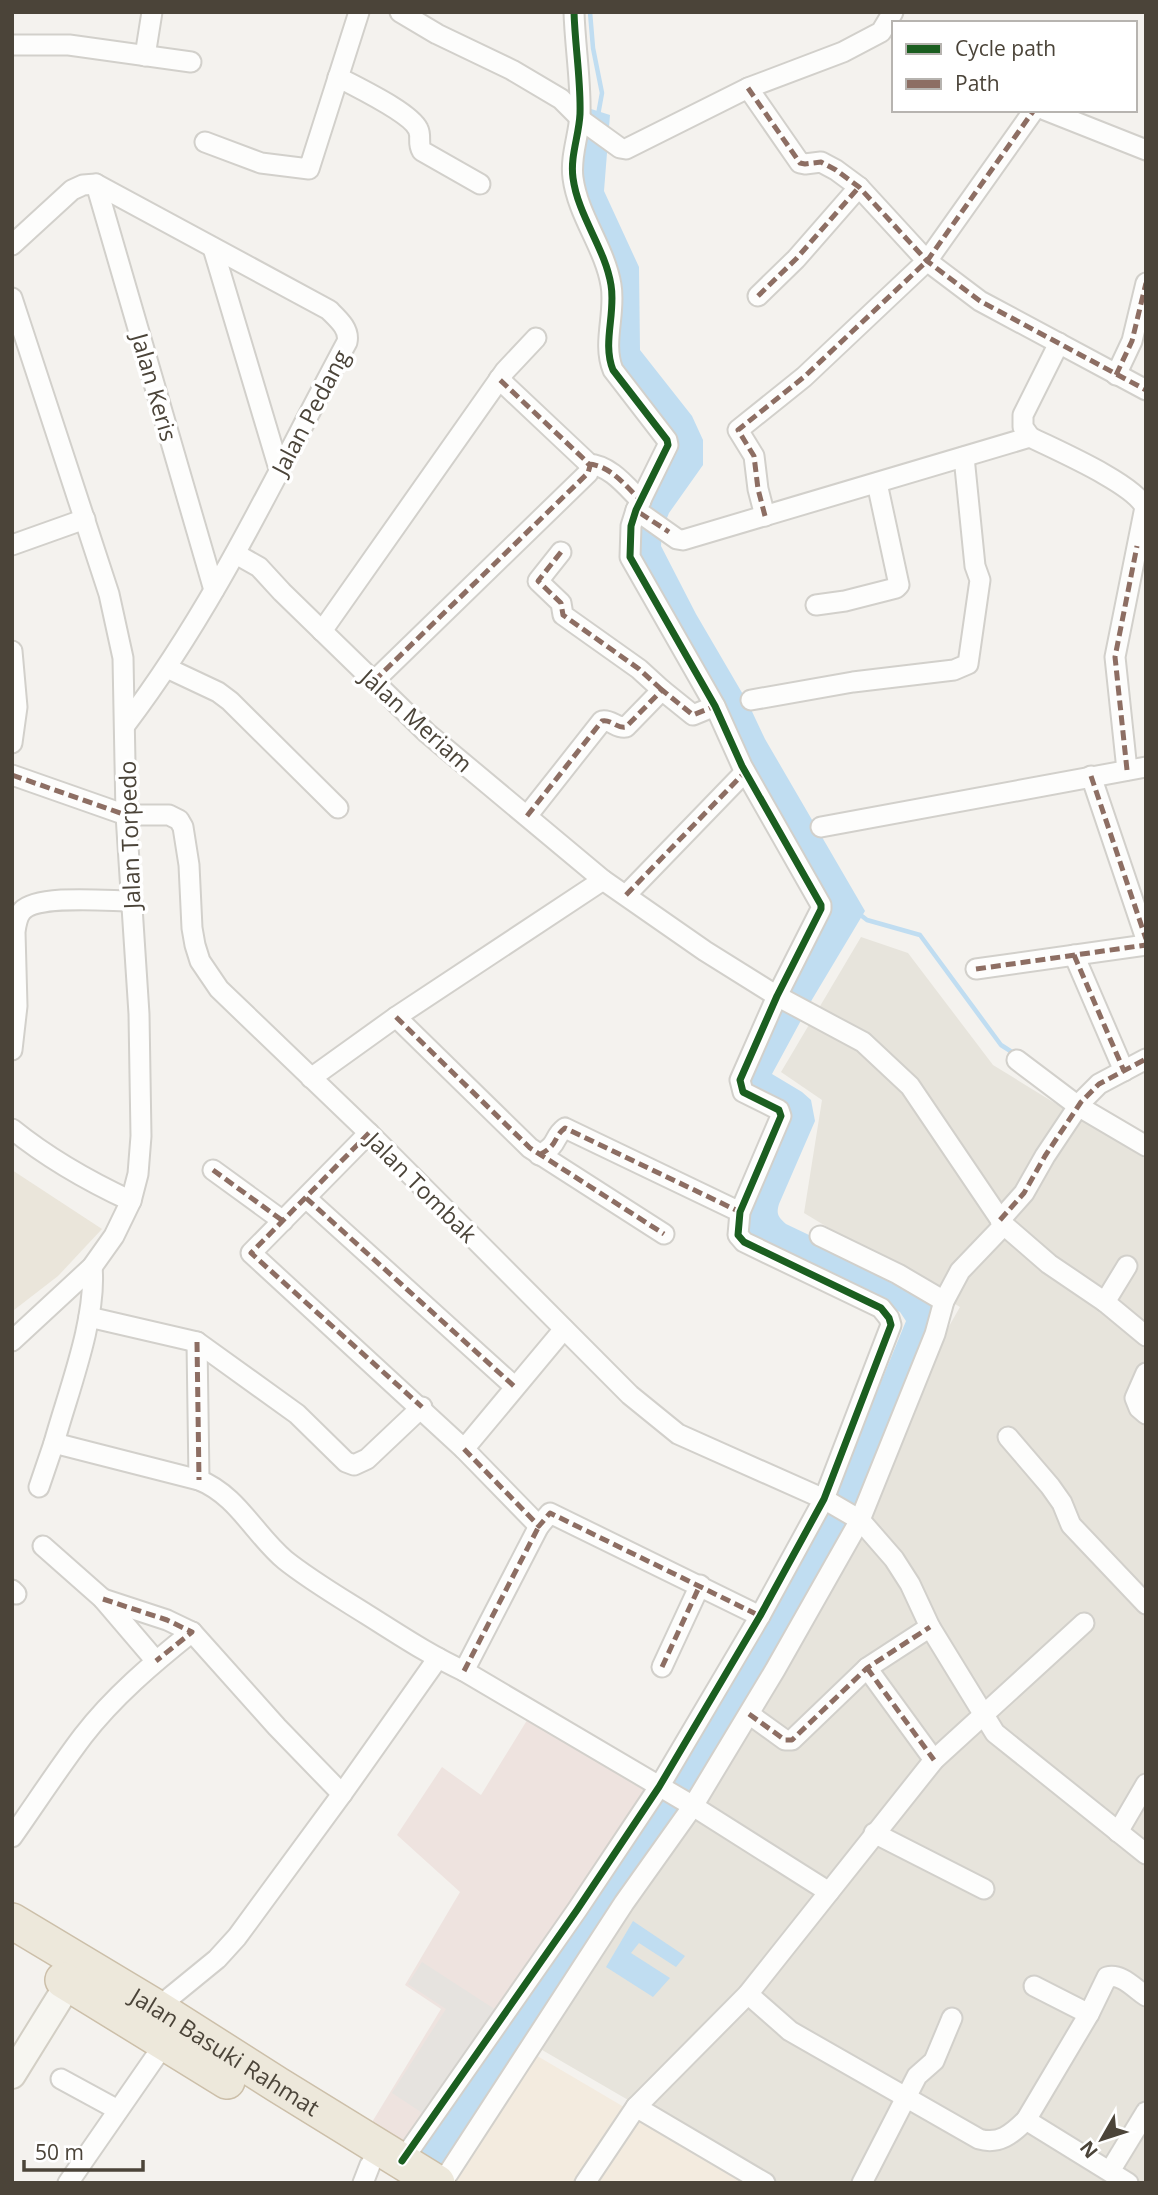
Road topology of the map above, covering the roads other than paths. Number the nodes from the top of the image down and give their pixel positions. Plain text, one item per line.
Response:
1 (152, 12) edge
2 (359, 12) edge
3 (400, 12) edge
4 (574, 12) edge
5 (893, 12) edge
6 (887, 35) edge
7 (12, 45) edge
8 (145, 56) junction
9 (191, 62) dead end
10 (338, 77) junction
11 (748, 88) junction
12 (1033, 112) edge
13 (1050, 112) edge
14 (582, 119) junction
15 (205, 142) dead end
16 (1146, 150) edge
17 (96, 184) junction
18 (480, 184) dead end
19 (859, 187) junction
20 (12, 246) edge
21 (213, 248) junction
22 (927, 261) junction
23 (1146, 283) edge
24 (758, 296) dead end
25 (12, 298) edge
26 (536, 338) dead end
27 (1059, 343) junction
28 (1116, 375) junction
29 (499, 379) junction
30 (1146, 390) edge
31 (1030, 437) junction
32 (964, 457) junction
33 (588, 464) junction
34 (279, 469) junction
35 (877, 483) junction
36 (639, 508) junction
37 (765, 516) junction
38 (85, 519) junction
39 (12, 545) edge
40 (1141, 548) edge
41 (561, 552) dead end
42 (236, 554) junction
43 (214, 590) junction
44 (816, 605) dead end
45 (322, 631) junction
46 (12, 651) edge
47 (167, 668) junction
48 (374, 681) junction
49 (662, 690) junction
50 (751, 700) dead end
51 (715, 706) junction
52 (126, 724) junction
53 (12, 744) edge
54 (1136, 769) edge
55 (745, 772) junction
56 (12, 775) edge
57 (1091, 776) junction
58 (338, 808) dead end
59 (126, 815) junction
60 (527, 816) junction
61 (821, 827) dead end
62 (603, 880) junction
63 (626, 895) junction
64 (132, 901) junction
65 (1142, 916) edge
66 (1146, 939) edge
67 (1146, 945) edge
68 (1074, 955) junction
69 (976, 969) dead end
70 (779, 996) junction
71 (396, 1017) junction
72 (12, 1050) edge
73 (1146, 1059) edge
74 (1017, 1060) dead end
75 (1124, 1071) junction
76 (311, 1077) junction
77 (1083, 1100) junction
78 (12, 1129) edge
79 (369, 1133) junction
80 (1146, 1146) edge
81 (539, 1154) junction
82 (213, 1170) dead end
83 (306, 1198) junction
84 (131, 1201) junction
85 (740, 1212) junction
86 (283, 1221) junction
87 (1002, 1223) junction
88 (664, 1234) dead end
89 (820, 1236) dead end
90 (1127, 1266) dead end
91 (92, 1267) junction
92 (944, 1301) junction
93 (1105, 1303) junction
94 (89, 1317) junction
95 (564, 1329) junction
96 (1146, 1336) edge
97 (12, 1341) edge
98 (197, 1342) junction
99 (1146, 1373) edge
100 (515, 1387) junction
101 (422, 1407) junction
102 (1146, 1414) edge
103 (1008, 1437) dead end
104 (54, 1443) junction
105 (464, 1449) junction
106 (200, 1480) junction
107 (40, 1487) dead end
108 (826, 1500) junction
109 (857, 1518) junction
110 (539, 1526) junction
111 (43, 1546) dead end
112 (700, 1585) junction
113 (103, 1599) junction
114 (1146, 1604) edge
115 (760, 1616) junction
116 (1084, 1623) dead end
117 (930, 1627) junction
118 (192, 1632) junction
119 (438, 1658) junction
120 (156, 1661) junction
121 (662, 1667) dead end
122 (867, 1668) junction
123 (464, 1671) junction
124 (749, 1714) junction
125 (982, 1714) junction
126 (934, 1760) junction
127 (1146, 1784) edge
128 (662, 1788) junction
129 (342, 1794) junction
130 (691, 1805) junction
131 (1118, 1832) junction
132 (874, 1833) junction
133 (12, 1837) edge
134 (1146, 1854) edge
135 (984, 1889) dead end
136 (829, 1892) junction
137 (12, 1921) edge
138 (12, 1950) edge
139 (69, 1983) junction
140 (1034, 1986) dead end
141 (748, 1994) junction
142 (1146, 1996) edge
143 (157, 2008) junction
144 (1088, 2014) junction
145 (952, 2018) dead end
146 (165, 2043) junction
147 (12, 2076) edge
148 (61, 2079) dead end
149 (906, 2096) junction
150 (636, 2106) junction
151 (118, 2110) junction
152 (1146, 2112) edge
153 (1026, 2120) junction
154 (1110, 2171) junction
155 (388, 2172) edge
156 (438, 2182) edge
157 (68, 2183) edge
158 (585, 2183) edge
159 (765, 2183) edge
160 (862, 2183) edge
161 (1128, 2183) edge

1 - 8 street
2 - 10 street
3 - 14 street
4 - 14 street
5 - 6 street
6 - 11 street
7 - 8 street
8 - 9 street
10 - 15 street
10 - 18 street
11 - 14 street
11 - 19 street
12 - 22 street
13 - 16 street
14 - 36 street
17 - 20 street
17 - 21 street, Jalan Pedang
17 - 43 street, Jalan Keris
19 - 22 street
19 - 24 street
21 - 34 street
21 - 34 street, Jalan Pedang
22 - 27 street
22 - 37 street
23 - 28 street
25 - 38 street, Jalan Torpedo
26 - 29 street
27 - 28 street
27 - 31 street
28 - 30 street
29 - 33 street
29 - 45 street
31 - 32 street
31 - 40 street
32 - 35 street
32 - 50 street
33 - 36 street
33 - 48 street
34 - 42 street, Jalan Pedang
35 - 37 street
35 - 44 street
36 - 37 street
36 - 51 street
38 - 39 street
38 - 52 street, Jalan Torpedo
40 - 54 street
41 - 49 street
42 - 43 street, Jalan Pedang
42 - 45 street, Jalan Meriam
43 - 47 street, Jalan Pedang
45 - 48 street, Jalan Meriam
46 - 53 street
47 - 52 street, Jalan Pedang
47 - 58 street
48 - 60 street, Jalan Meriam
49 - 51 street
49 - 60 street
51 - 55 street
52 - 59 street, Jalan Torpedo
54 - 57 street
55 - 63 street
55 - 70 street
56 - 59 street
57 - 61 street
57 - 65 street
59 - 64 street, Jalan Torpedo
59 - 76 street, Jalan Tombak
60 - 62 street, Jalan Meriam
62 - 63 street, Jalan Meriam
62 - 71 street
63 - 70 street, Jalan Meriam
64 - 72 street
64 - 84 street, Jalan Torpedo
65 - 66 street
67 - 68 street
68 - 69 street
68 - 75 street
70 - 85 street
70 - 87 street, Jalan Meriam
71 - 76 street
71 - 81 street
73 - 75 street
74 - 77 street
75 - 77 street
76 - 79 street, Jalan Tombak
77 - 80 street
77 - 87 street
78 - 84 street
79 - 83 street
79 - 95 street, Jalan Tombak
81 - 85 street
81 - 88 street
82 - 86 street
83 - 86 street
83 - 100 street
84 - 91 street, Jalan Torpedo
85 - 108 street
86 - 101 street
87 - 92 street
87 - 93 street, Jalan Meriam
89 - 92 street
90 - 93 street
91 - 94 street
91 - 97 street, Jalan Torpedo
92 - 109 street
93 - 96 street, Jalan Meriam
94 - 98 street
94 - 104 street
95 - 100 street
95 - 108 street, Jalan Tombak
98 - 101 street
98 - 106 street
99 - 102 street
100 - 105 street
101 - 105 street
103 - 114 street
104 - 106 street
104 - 107 street
105 - 110 street
106 - 119 street
108 - 109 street, Jalan Tombak
108 - 115 street
109 - 117 street, Jalan Tombak
109 - 124 street
110 - 112 street
110 - 123 street
111 - 113 street
112 - 115 street
112 - 121 street
113 - 118 street
113 - 120 street
115 - 128 street
116 - 125 street
117 - 122 street
117 - 125 street, Jalan Tombak
118 - 120 street
118 - 129 street
119 - 123 street
119 - 129 street
120 - 133 street
122 - 124 street
122 - 126 street
123 - 128 street
124 - 130 street
125 - 126 street
125 - 131 street, Jalan Tombak
126 - 132 street
127 - 131 street
128 - 130 street
128 - 155 street
129 - 143 street
130 - 136 street
130 - 156 street
131 - 134 street, Jalan Tombak
132 - 135 street
132 - 136 street
136 - 141 street
137 - 143 highway, Jalan Basuki Rahmat
138 - 139 highway, Jalan Basuki Rahmat
139 - 146 highway, Jalan Basuki Rahmat
139 - 147 street
140 - 144 street
141 - 149 street
141 - 150 street
142 - 144 street
143 - 155 highway, Jalan Basuki Rahmat
144 - 153 street
145 - 149 street
146 - 151 street
146 - 155 highway, Jalan Basuki Rahmat
148 - 151 street
149 - 153 street
149 - 160 street
150 - 158 street
150 - 159 street
151 - 157 street
152 - 154 street
153 - 154 street
154 - 161 street
155 - 156 highway, Jalan Basuki Rahmat

